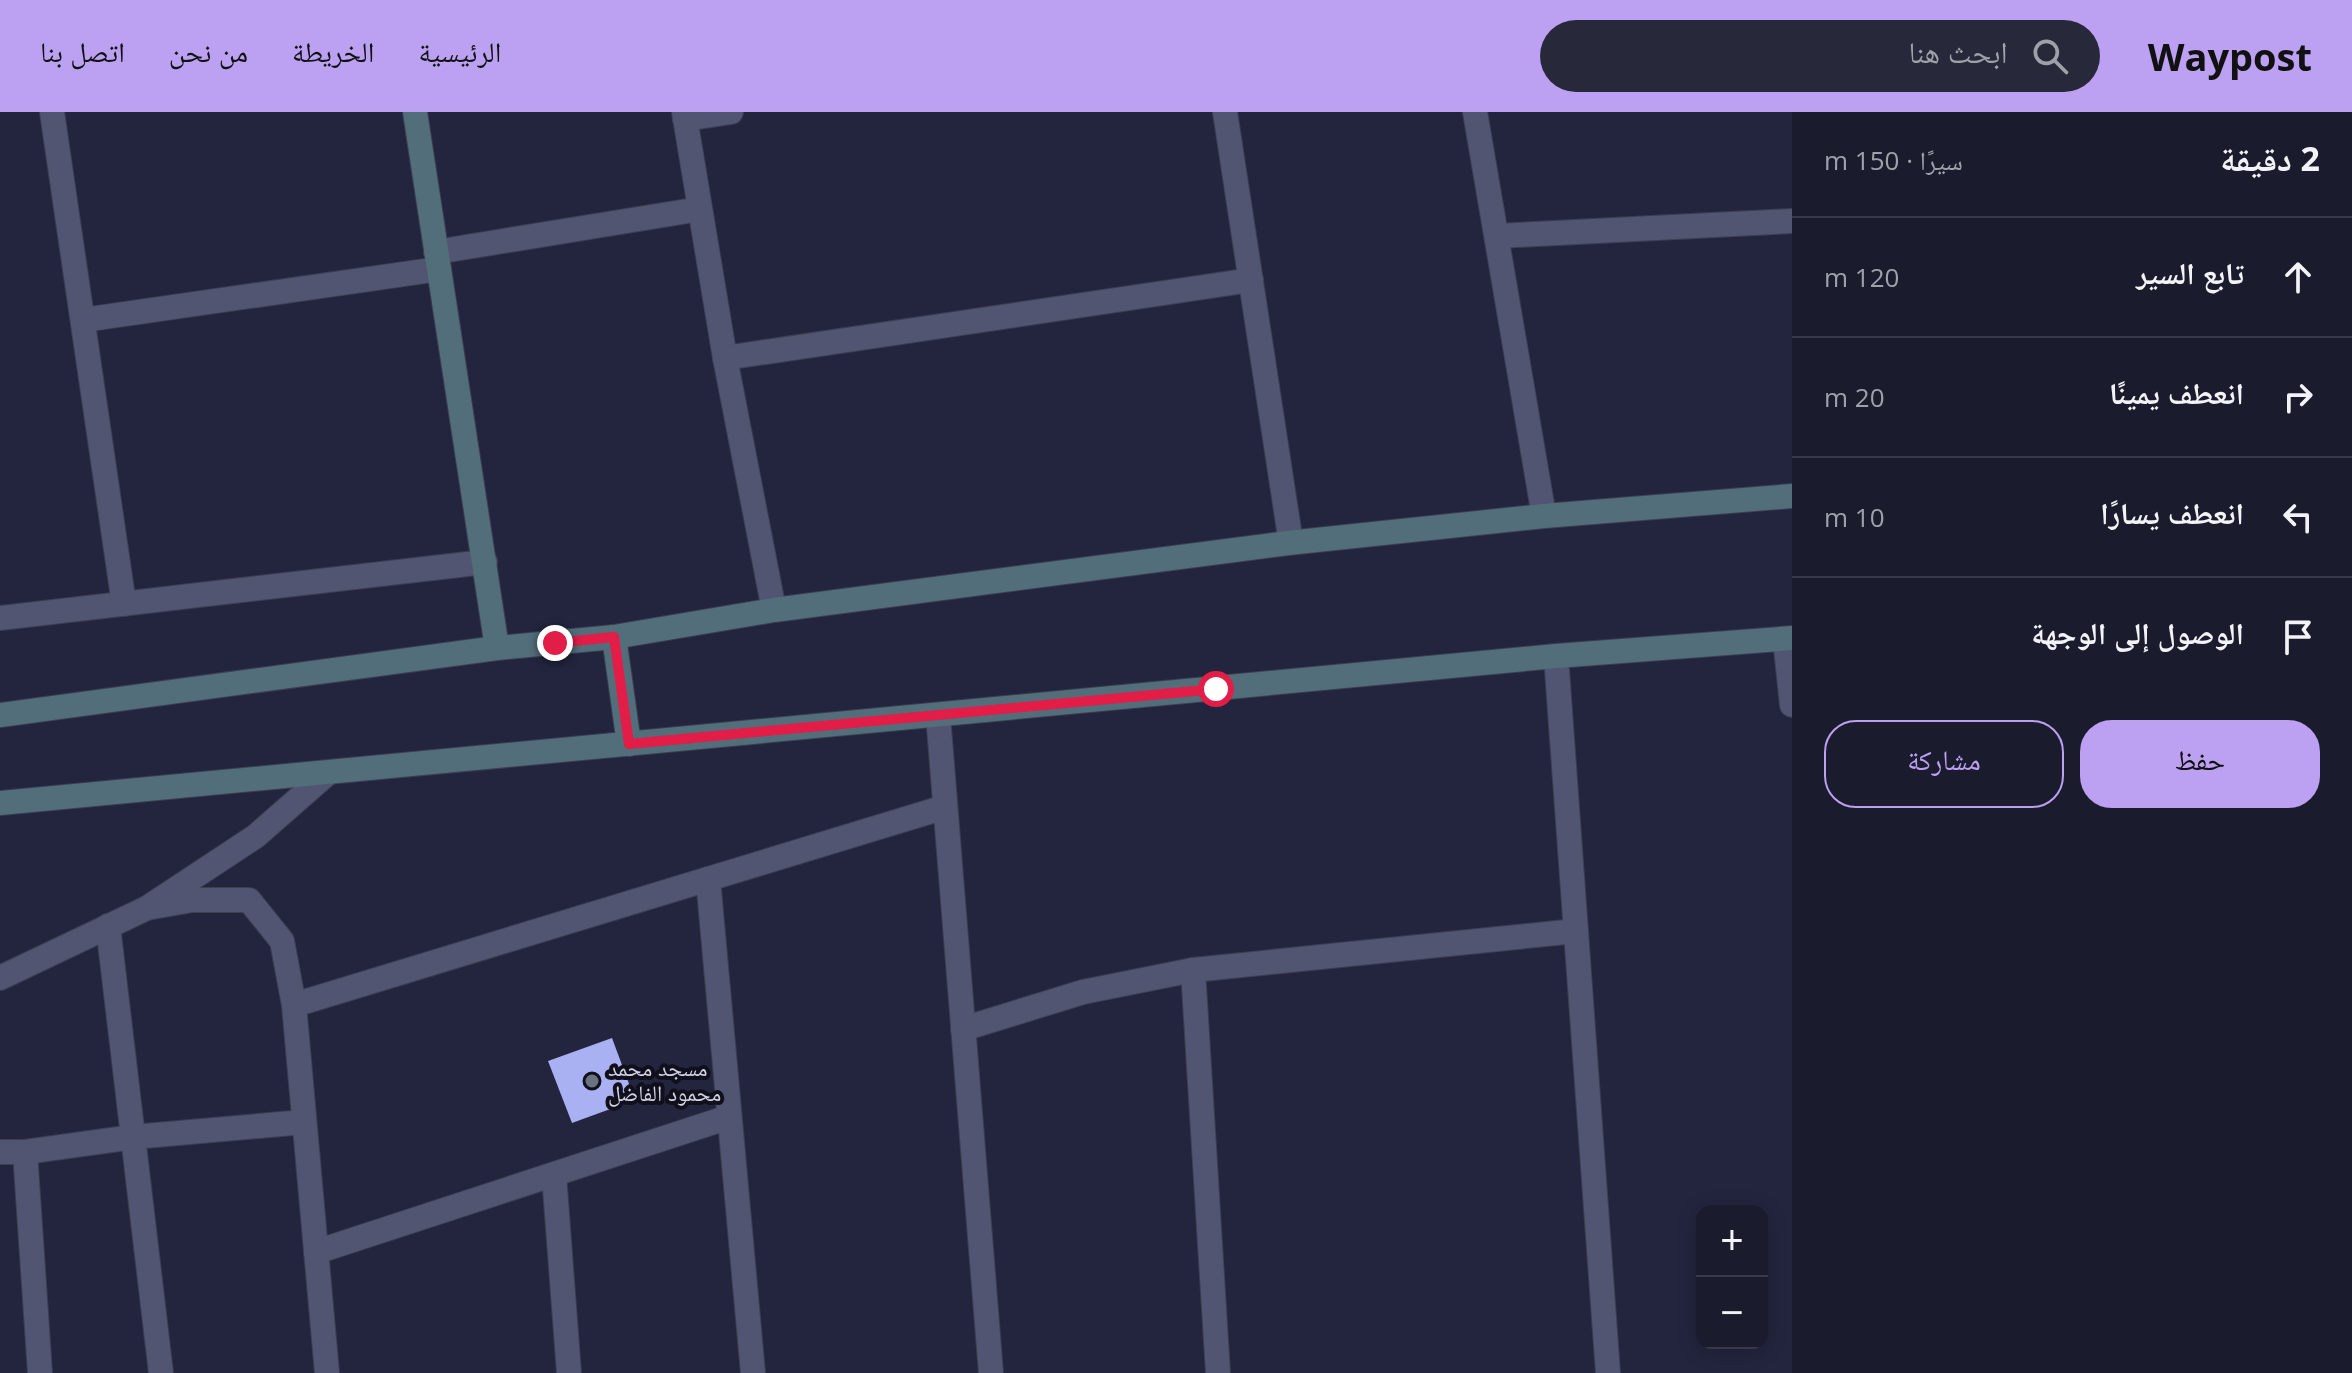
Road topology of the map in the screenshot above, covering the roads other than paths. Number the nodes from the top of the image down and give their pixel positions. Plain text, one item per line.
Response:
1 (52, 112) edge
2 (415, 112) edge
3 (731, 112) edge
4 (1225, 112) edge
5 (1475, 112) edge
6 (684, 116) edge
7 (700, 209) junction
8 (1792, 221) edge
9 (1497, 236) junction
10 (438, 260) junction
11 (1251, 280) junction
12 (83, 320) junction
13 (725, 358) junction
14 (1792, 496) edge
15 (1544, 516) junction
16 (1288, 543) junction
17 (485, 562) junction
18 (124, 604) junction
19 (774, 610) junction
20 (0, 618) edge
21 (614, 637) junction
22 (1788, 639) edge
23 (497, 648) junction
24 (1556, 656) junction
25 (1792, 705) edge
26 (0, 715) edge
27 (938, 715) junction
28 (629, 744) junction
29 (329, 772) junction
30 (0, 803) edge
31 (945, 807) junction
32 (708, 879) junction
33 (147, 908) junction
34 (108, 926) junction
35 (1576, 931) junction
36 (1193, 970) junction
37 (0, 978) edge
38 (294, 1005) junction
39 (963, 1029) junction
40 (729, 1117) junction
41 (304, 1122) junction
42 (133, 1137) junction
43 (0, 1152) edge
44 (25, 1152) junction
45 (554, 1175) junction
46 (316, 1252) junction
47 (40, 1373) edge
48 (161, 1373) edge
49 (327, 1373) edge
50 (569, 1373) edge
51 (753, 1373) edge
52 (991, 1373) edge
53 (1218, 1373) edge
54 (1608, 1373) edge

1 - 12 street
2 - 10 street
3 - 6 street
4 - 11 street
5 - 9 street
6 - 7 street
7 - 10 street
7 - 13 street
8 - 9 street
9 - 15 street
10 - 12 street
10 - 17 street
11 - 13 street
11 - 16 street
12 - 18 street
13 - 19 street
14 - 15 street
15 - 16 street
16 - 19 street
17 - 18 street
17 - 23 street
18 - 20 street
19 - 21 street
21 - 23 street
21 - 28 street
22 - 24 street
22 - 25 street
23 - 26 street
24 - 27 street
24 - 35 street
27 - 28 street
27 - 31 street
28 - 29 street
29 - 30 street
29 - 33 street
31 - 32 street
31 - 39 street
32 - 38 street
32 - 40 street
33 - 34 street
33 - 38 street
34 - 37 street
34 - 42 street
35 - 36 street
35 - 54 street
36 - 39 street
36 - 53 street
38 - 41 street
39 - 52 street
40 - 45 street
40 - 51 street
41 - 42 street
41 - 46 street
42 - 44 street
42 - 48 street
43 - 44 street
44 - 47 street
45 - 46 street
45 - 50 street
46 - 49 street

